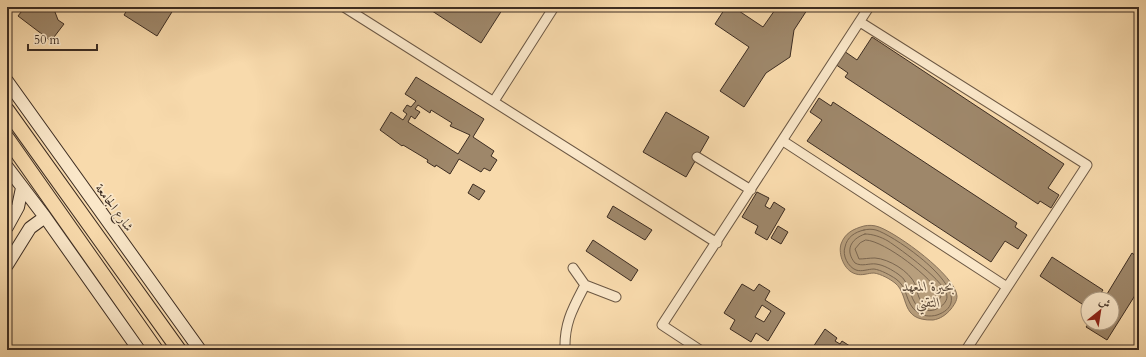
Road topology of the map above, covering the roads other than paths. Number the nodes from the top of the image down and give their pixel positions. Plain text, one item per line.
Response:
1 (344, 7) edge
2 (554, 7) edge
3 (870, 7) edge
4 (860, 22) junction
5 (7, 81) edge
6 (494, 101) junction
7 (7, 110) edge
8 (7, 138) edge
9 (783, 141) junction
10 (697, 157) dead end
11 (7, 167) edge
12 (22, 188) junction
13 (751, 190) junction
14 (45, 217) junction
15 (9, 224) edge
16 (26, 233) junction
17 (717, 243) junction
18 (7, 265) edge
19 (573, 268) dead end
20 (585, 285) junction
21 (1007, 287) junction
22 (616, 296) dead end
23 (138, 350) edge
24 (156, 350) edge
25 (179, 350) edge
26 (200, 350) edge
27 (565, 350) edge
28 (700, 350) edge
29 (966, 350) edge

1 - 6 street
2 - 6 street
3 - 4 street
4 - 9 street
4 - 21 street
5 - 26 street, شارع الجامعة
6 - 17 street
7 - 25 main road
8 - 24 main road
9 - 13 street
9 - 21 street
10 - 13 street
11 - 12 street
12 - 14 street
12 - 15 street
13 - 17 street
14 - 16 street
14 - 23 street
15 - 16 street
16 - 18 street
17 - 28 street
19 - 20 street
20 - 22 street
20 - 27 street
21 - 29 street

